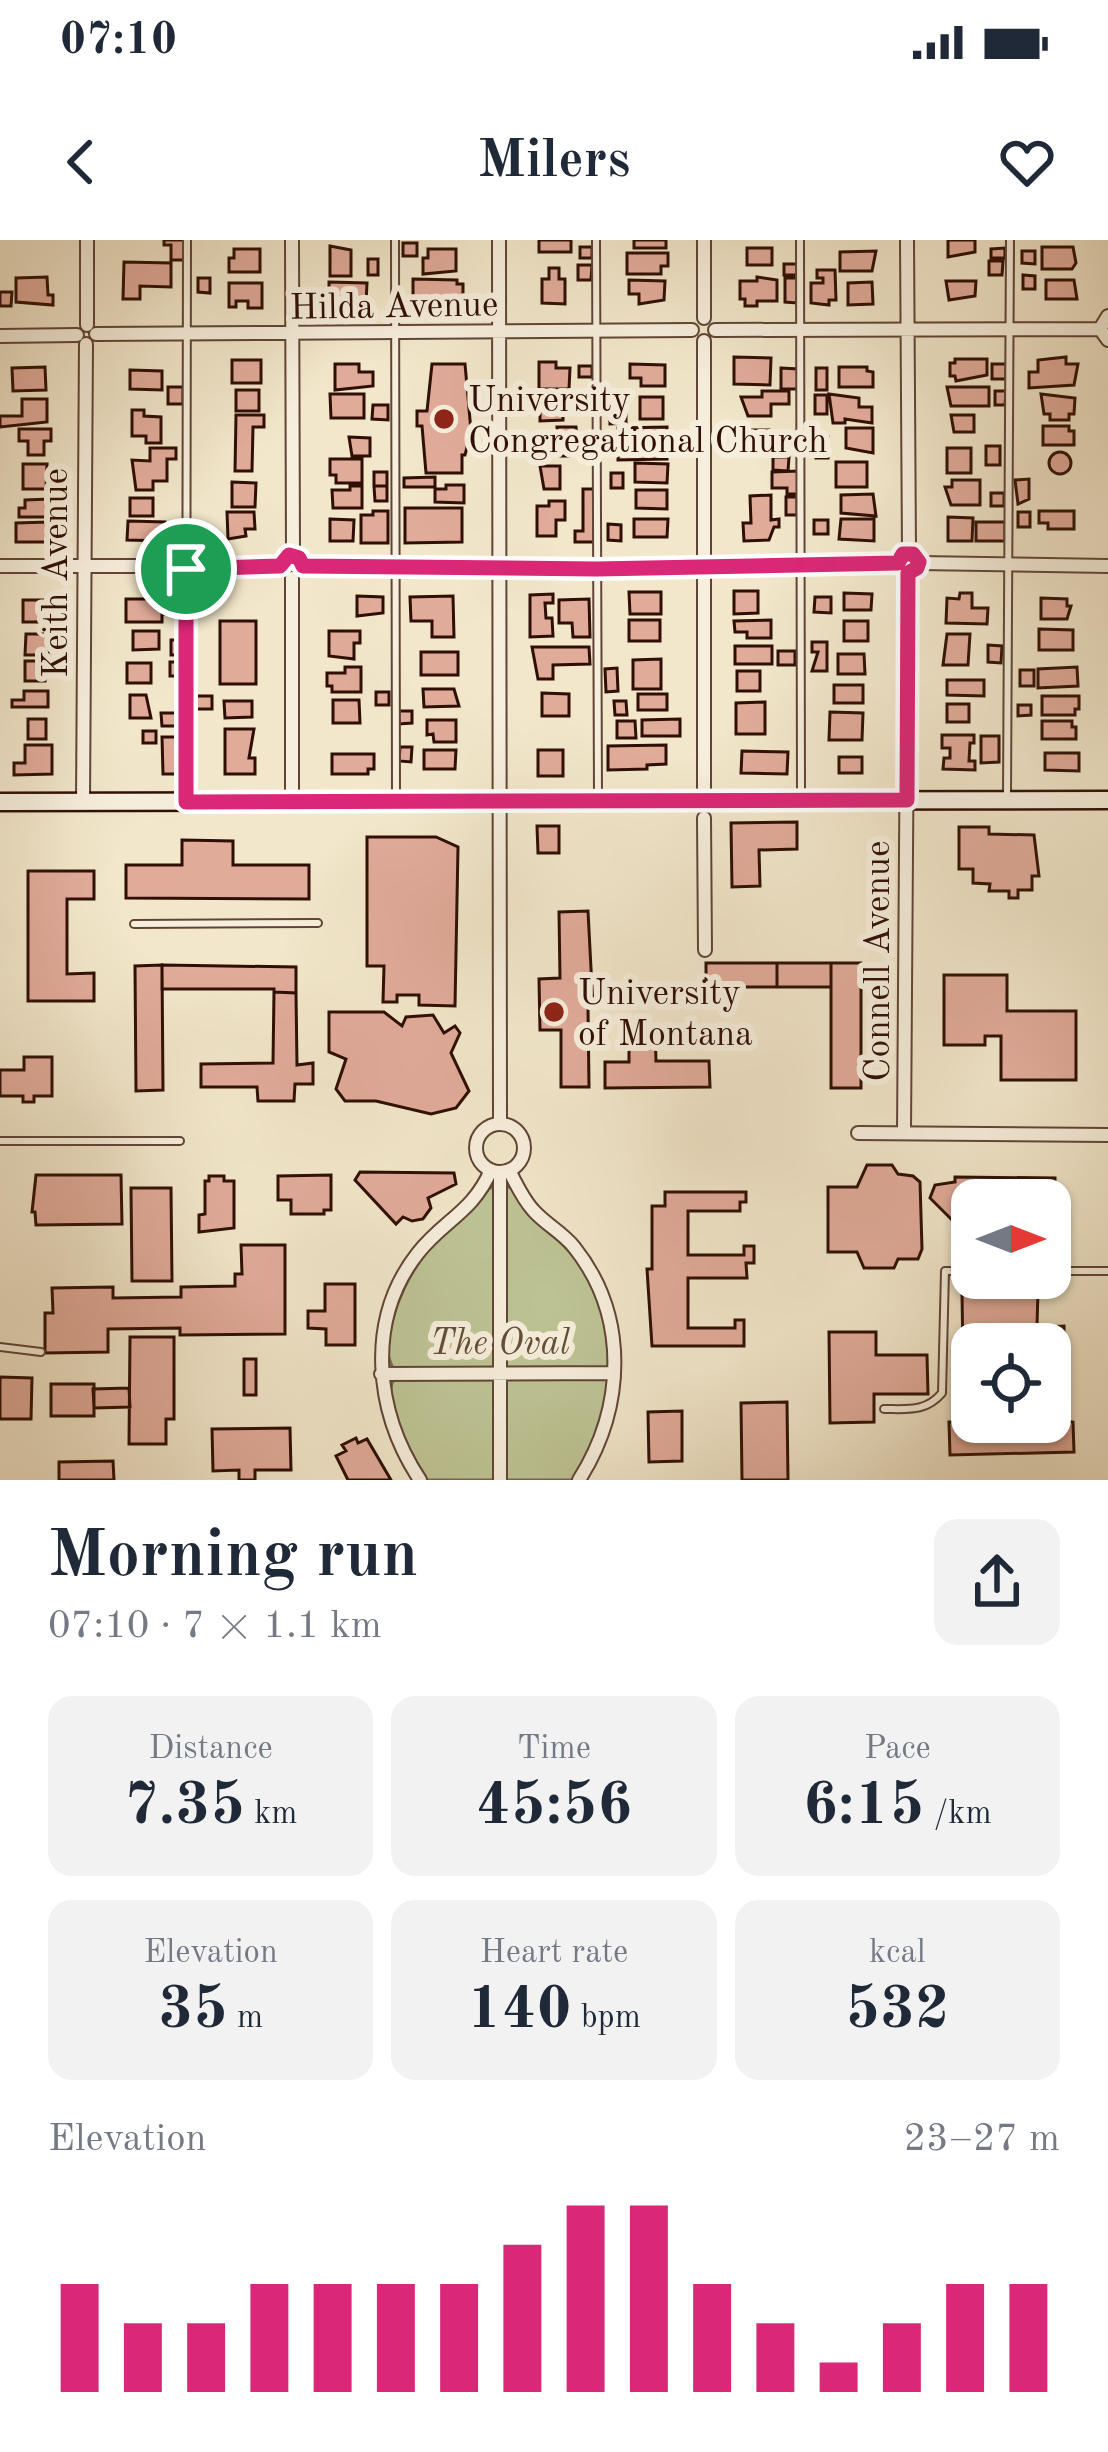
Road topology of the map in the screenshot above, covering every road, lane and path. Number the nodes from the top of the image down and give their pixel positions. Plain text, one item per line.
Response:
1 (87, 240) edge
2 (187, 240) edge
3 (292, 240) edge
4 (395, 240) edge
5 (499, 240) edge
6 (596, 240) edge
7 (704, 240) edge
8 (800, 240) edge
9 (907, 240) edge
10 (1010, 240) edge
11 (704, 318) junction
12 (1105, 328) edge
13 (692, 330) junction
14 (715, 330) junction
15 (596, 331) junction
16 (801, 331) junction
17 (907, 331) junction
18 (1010, 331) junction
19 (500, 332) junction
20 (396, 333) junction
21 (87, 334) junction
22 (188, 334) junction
23 (292, 334) junction
24 (0, 336) edge
25 (704, 341) junction
26 (298, 561) junction
27 (908, 563) junction
28 (800, 564) junction
29 (395, 565) junction
30 (1009, 565) junction
31 (0, 566) edge
32 (280, 566) junction
33 (1108, 566) edge
34 (83, 567) junction
35 (500, 568) junction
36 (702, 568) junction
37 (186, 569) junction
38 (597, 569) junction
39 (292, 578) junction
40 (501, 800) junction
41 (598, 800) junction
42 (801, 800) junction
43 (907, 800) junction
44 (1007, 800) junction
45 (1108, 800) edge
46 (396, 801) junction
47 (0, 802) edge
48 (83, 802) junction
49 (186, 802) junction
50 (292, 802) junction
51 (704, 809) junction
52 (318, 923) dead end
53 (134, 924) dead end
54 (705, 950) dead end
55 (500, 1123) junction
56 (904, 1132) junction
57 (858, 1133) dead end
58 (1108, 1135) edge
59 (180, 1141) dead end
60 (0, 1142) edge
61 (500, 1171) junction
62 (951, 1270) edge
63 (1071, 1271) edge
64 (1108, 1271) edge
65 (0, 1347) edge
66 (41, 1352) dead end
67 (614, 1372) junction
68 (381, 1373) junction
69 (500, 1373) junction
70 (884, 1409) dead end
71 (420, 1480) edge
72 (500, 1480) edge
73 (579, 1480) edge

1 - 21 street, Keith Avenue
2 - 22 lane
3 - 23 street
4 - 20 lane
5 - 19 street
6 - 15 lane
7 - 11 street
8 - 16 lane
9 - 17 street, Connell Avenue
10 - 18 lane
11 - 13 street
11 - 14 street
12 - 18 street
13 - 15 street, Hilda Avenue
13 - 25 street
14 - 16 street
14 - 25 street
15 - 19 street, Hilda Avenue
15 - 38 lane
16 - 17 street
16 - 28 lane
17 - 18 street
17 - 27 street, Connell Avenue
18 - 30 lane
19 - 20 street, Hilda Avenue
19 - 35 street
20 - 23 street, Hilda Avenue
20 - 29 lane
21 - 22 street, Hilda Avenue
21 - 24 street, Hilda Avenue
21 - 34 street, Keith Avenue
22 - 23 street, Hilda Avenue
22 - 37 lane
23 - 26 street
25 - 36 street
26 - 29 street
26 - 32 street
26 - 39 street
27 - 28 street
27 - 30 street
27 - 43 street, Connell Avenue
28 - 36 street
28 - 42 lane
29 - 35 street
29 - 46 lane
30 - 33 street
30 - 44 lane
31 - 34 street
32 - 37 street
32 - 39 street
34 - 37 street
34 - 48 street, Keith Avenue
35 - 38 street
35 - 40 street
36 - 38 street
36 - 51 street
37 - 49 lane
38 - 41 lane
39 - 50 street
40 - 41 street
40 - 46 street
40 - 55 street
41 - 51 street
42 - 43 street
42 - 51 street
43 - 44 street
43 - 56 street, Connell Avenue
44 - 45 street
46 - 50 street
47 - 48 street
48 - 49 street
49 - 50 street
51 - 54 street
52 - 53 lane
55 - 61 street
55 - 61 street
56 - 57 street
56 - 58 street
59 - 60 lane
61 - 67 street
61 - 68 street
61 - 69 street
62 - 70 lane
63 - 64 lane
65 - 66 lane
67 - 69 street
67 - 73 street
68 - 69 street
68 - 71 street
69 - 72 street

